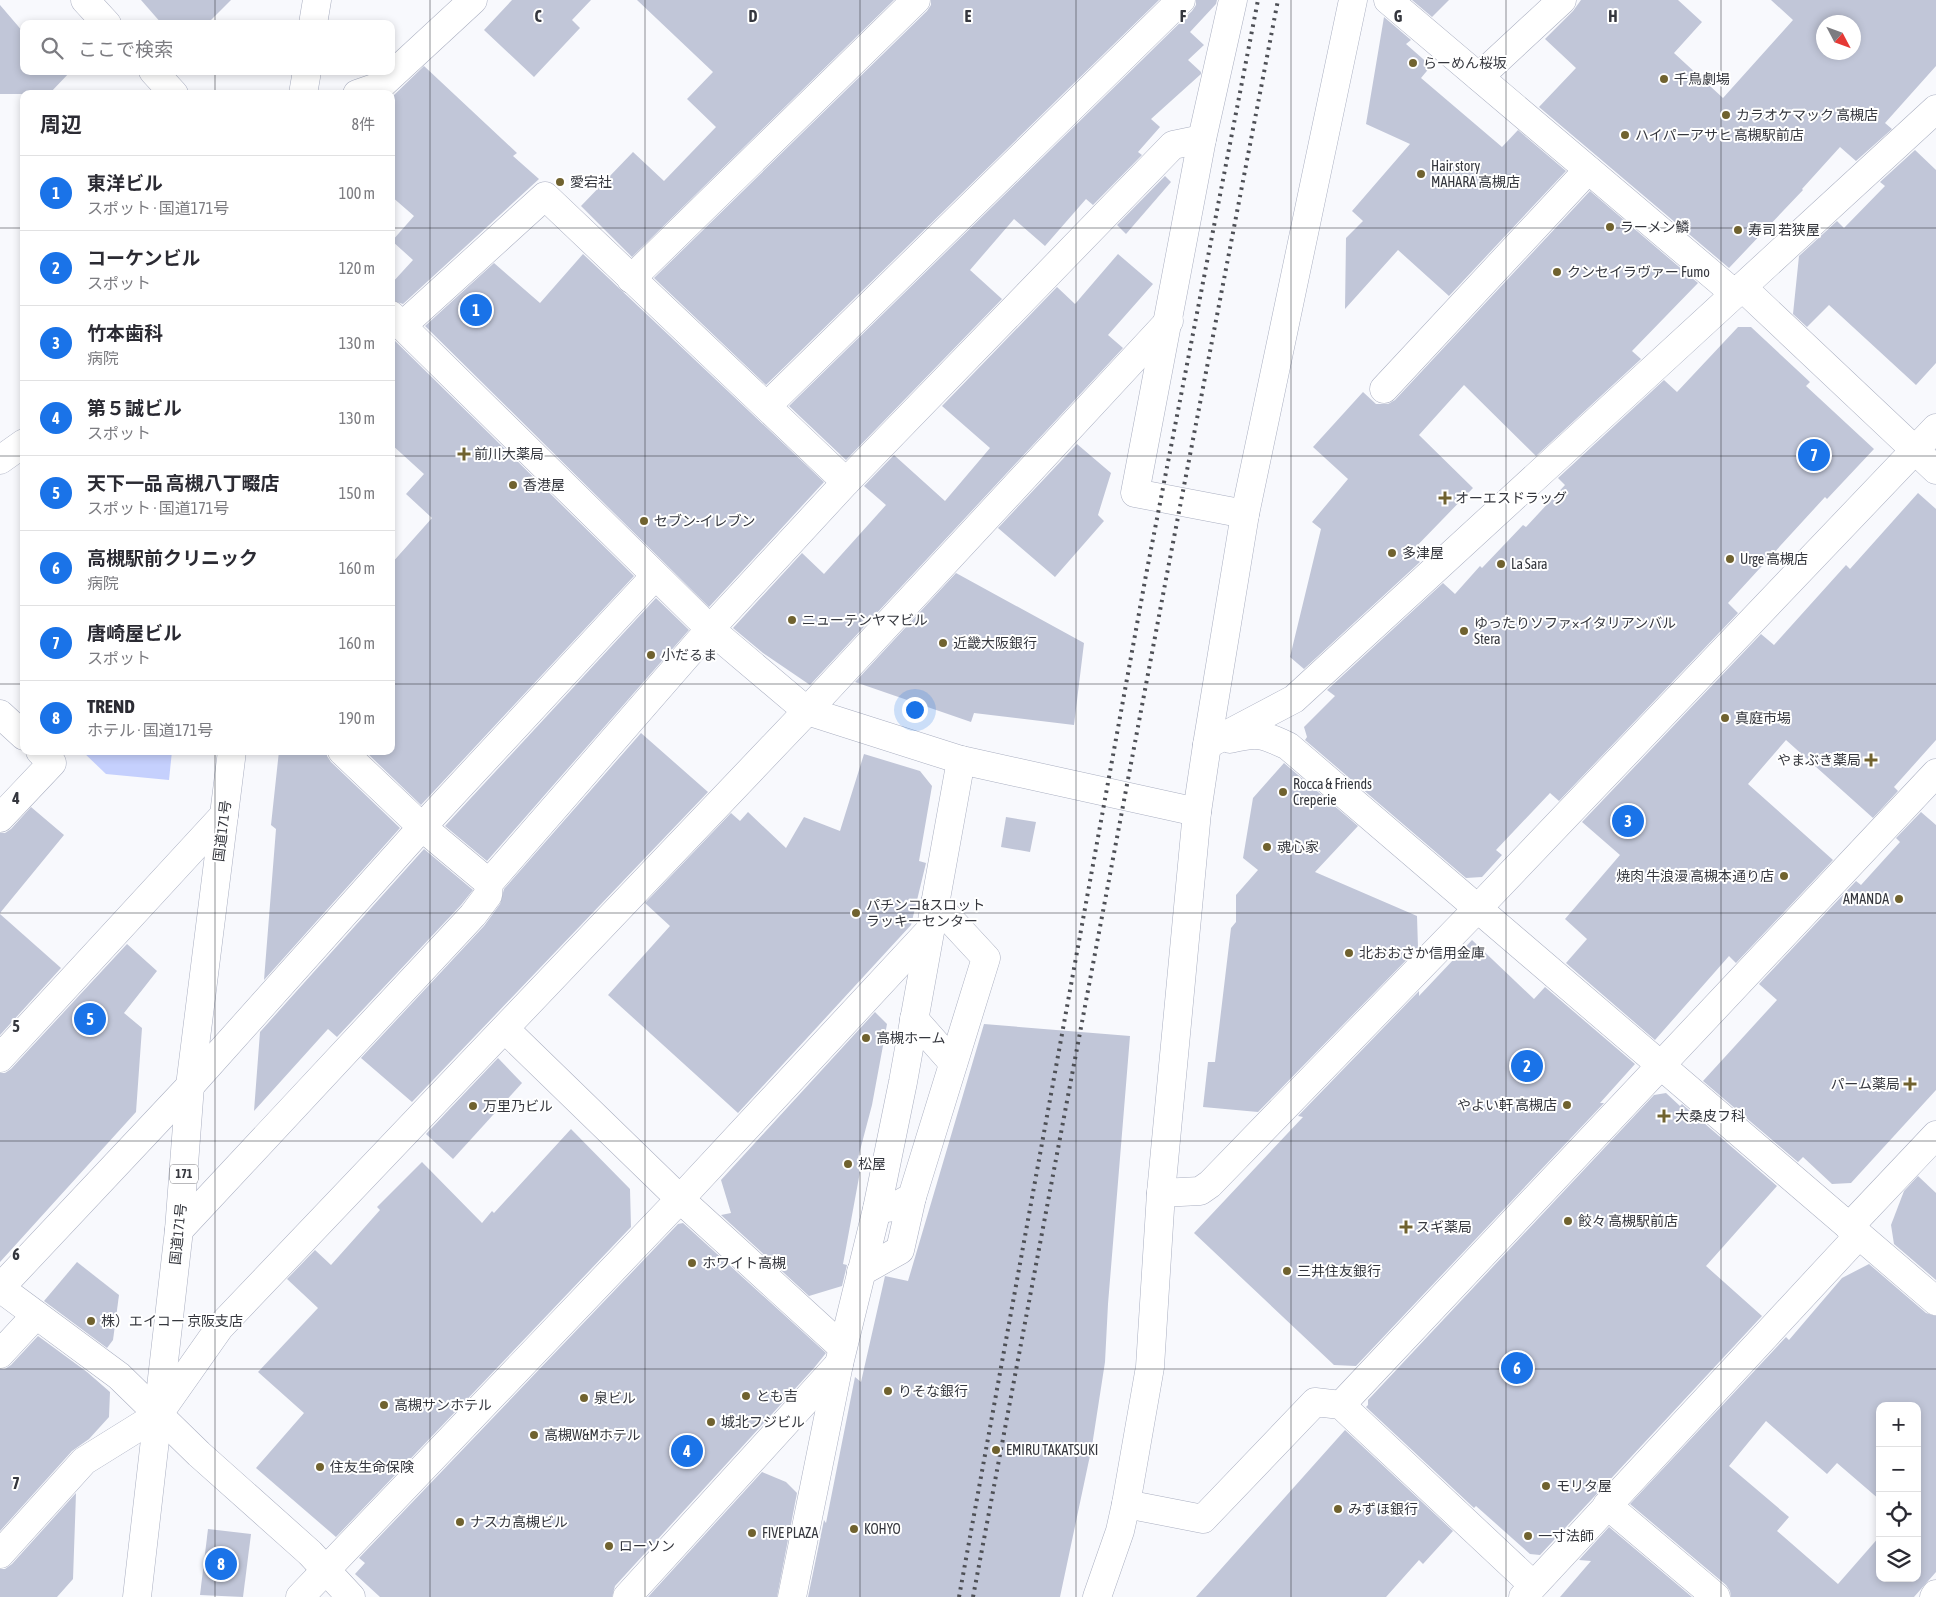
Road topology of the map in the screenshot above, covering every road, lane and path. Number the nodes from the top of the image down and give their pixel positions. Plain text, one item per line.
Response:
1 (85, 0) edge
2 (317, 0) edge
3 (473, 0) edge
4 (916, 0) edge
5 (1181, 0) edge
6 (1233, 0) edge
7 (1354, 0) edge
8 (1388, 0) edge
9 (1562, 0) edge
10 (103, 20) edge
11 (314, 20) edge
12 (395, 72) edge
13 (157, 75) edge
14 (305, 75) edge
15 (392, 75) edge
16 (1479, 77) junction
17 (170, 90) edge
18 (304, 90) edge
19 (368, 90) edge
20 (1936, 109) edge
21 (1202, 139) junction
22 (1588, 170) junction
23 (632, 279) junction
24 (1738, 291) junction
25 (397, 320) edge
26 (1169, 321) junction
27 (1384, 390) dead end
28 (766, 406) junction
29 (1936, 428) edge
30 (1915, 450) junction
31 (1936, 470) edge
32 (846, 482) junction
33 (1245, 514) junction
34 (655, 576) junction
35 (710, 629) junction
36 (807, 711) junction
37 (0, 714) edge
38 (20, 732) edge
39 (1207, 745) junction
40 (44, 755) edge
41 (232, 755) edge
42 (346, 755) edge
43 (961, 760) junction
44 (1936, 773) edge
45 (1197, 812) junction
46 (224, 815) junction
47 (0, 818) edge
48 (422, 827) junction
49 (489, 882) junction
50 (935, 903) junction
51 (1478, 908) junction
52 (930, 930) junction
53 (914, 1019) junction
54 (505, 1029) junction
55 (0, 1058) edge
56 (953, 1063) junction
57 (1661, 1064) junction
58 (190, 1086) junction
59 (1936, 1135) edge
60 (1161, 1193) junction
61 (912, 1196) junction
62 (680, 1199) junction
63 (877, 1209) junction
64 (180, 1230) junction
65 (1854, 1231) junction
66 (861, 1272) junction
67 (0, 1288) edge
68 (1936, 1302) edge
69 (36, 1315) junction
70 (0, 1354) edge
71 (840, 1356) junction
72 (1341, 1405) junction
73 (158, 1415) junction
74 (1126, 1504) junction
75 (1607, 1505) junction
76 (0, 1554) edge
77 (326, 1571) junction
78 (1528, 1591) edge
79 (137, 1597) edge
80 (300, 1597) edge
81 (351, 1597) edge
82 (627, 1597) edge
83 (792, 1597) edge
84 (1097, 1597) edge
85 (1716, 1597) edge

1 - 10 main road
2 - 11 main road
3 - 12 main road
4 - 23 main road
5 - 28 main road
6 - 21 main road
7 - 33 main road
8 - 16 main road
9 - 16 main road
13 - 17 main road
14 - 18 main road
15 - 19 main road
16 - 22 main road
20 - 24 main road
21 - 26 main road
21 - 32 main road
22 - 24 main road
22 - 27 main road
23 - 25 main road
23 - 28 main road
24 - 30 main road
24 - 39 main road
25 - 34 main road
26 - 33 main road
26 - 36 main road
28 - 32 main road
29 - 30 main road
30 - 31 main road
30 - 51 main road
32 - 35 main road
33 - 39 main road
34 - 35 main road
34 - 48 main road
35 - 36 main road
35 - 49 main road
36 - 43 main road
36 - 54 main road
37 - 38 main road
39 - 45 main road
39 - 51 main road
40 - 47 main road
41 - 46 main road, 国道171号 / 171
42 - 48 main road
43 - 45 main road
43 - 50 main road
44 - 57 main road
45 - 60 main road
46 - 55 main road
46 - 58 main road, 国道171号 / 171
48 - 49 main road
48 - 58 main road
49 - 64 main road
50 - 52 main road
50 - 56 main road
51 - 57 main road
51 - 60 main road
52 - 53 main road
52 - 62 main road
53 - 56 main road
53 - 63 main road
54 - 62 main road
54 - 73 main road
56 - 61 main road
57 - 65 main road
57 - 72 main road
58 - 64 main road, 国道171号 / 171
58 - 67 main road
59 - 65 main road
60 - 74 main road
61 - 63 main road
61 - 66 main road
62 - 71 main road
62 - 77 main road
63 - 66 main road
64 - 73 main road, 国道171号 / 171
65 - 68 main road
65 - 75 main road
66 - 71 main road
67 - 69 main road
69 - 70 main road
69 - 73 main road
71 - 82 main road
71 - 83 main road
72 - 74 main road
72 - 78 main road
73 - 76 main road
73 - 77 main road
73 - 79 main road, 国道171号 / 171
74 - 84 main road
75 - 78 main road
75 - 85 main road
77 - 80 main road
77 - 81 main road

